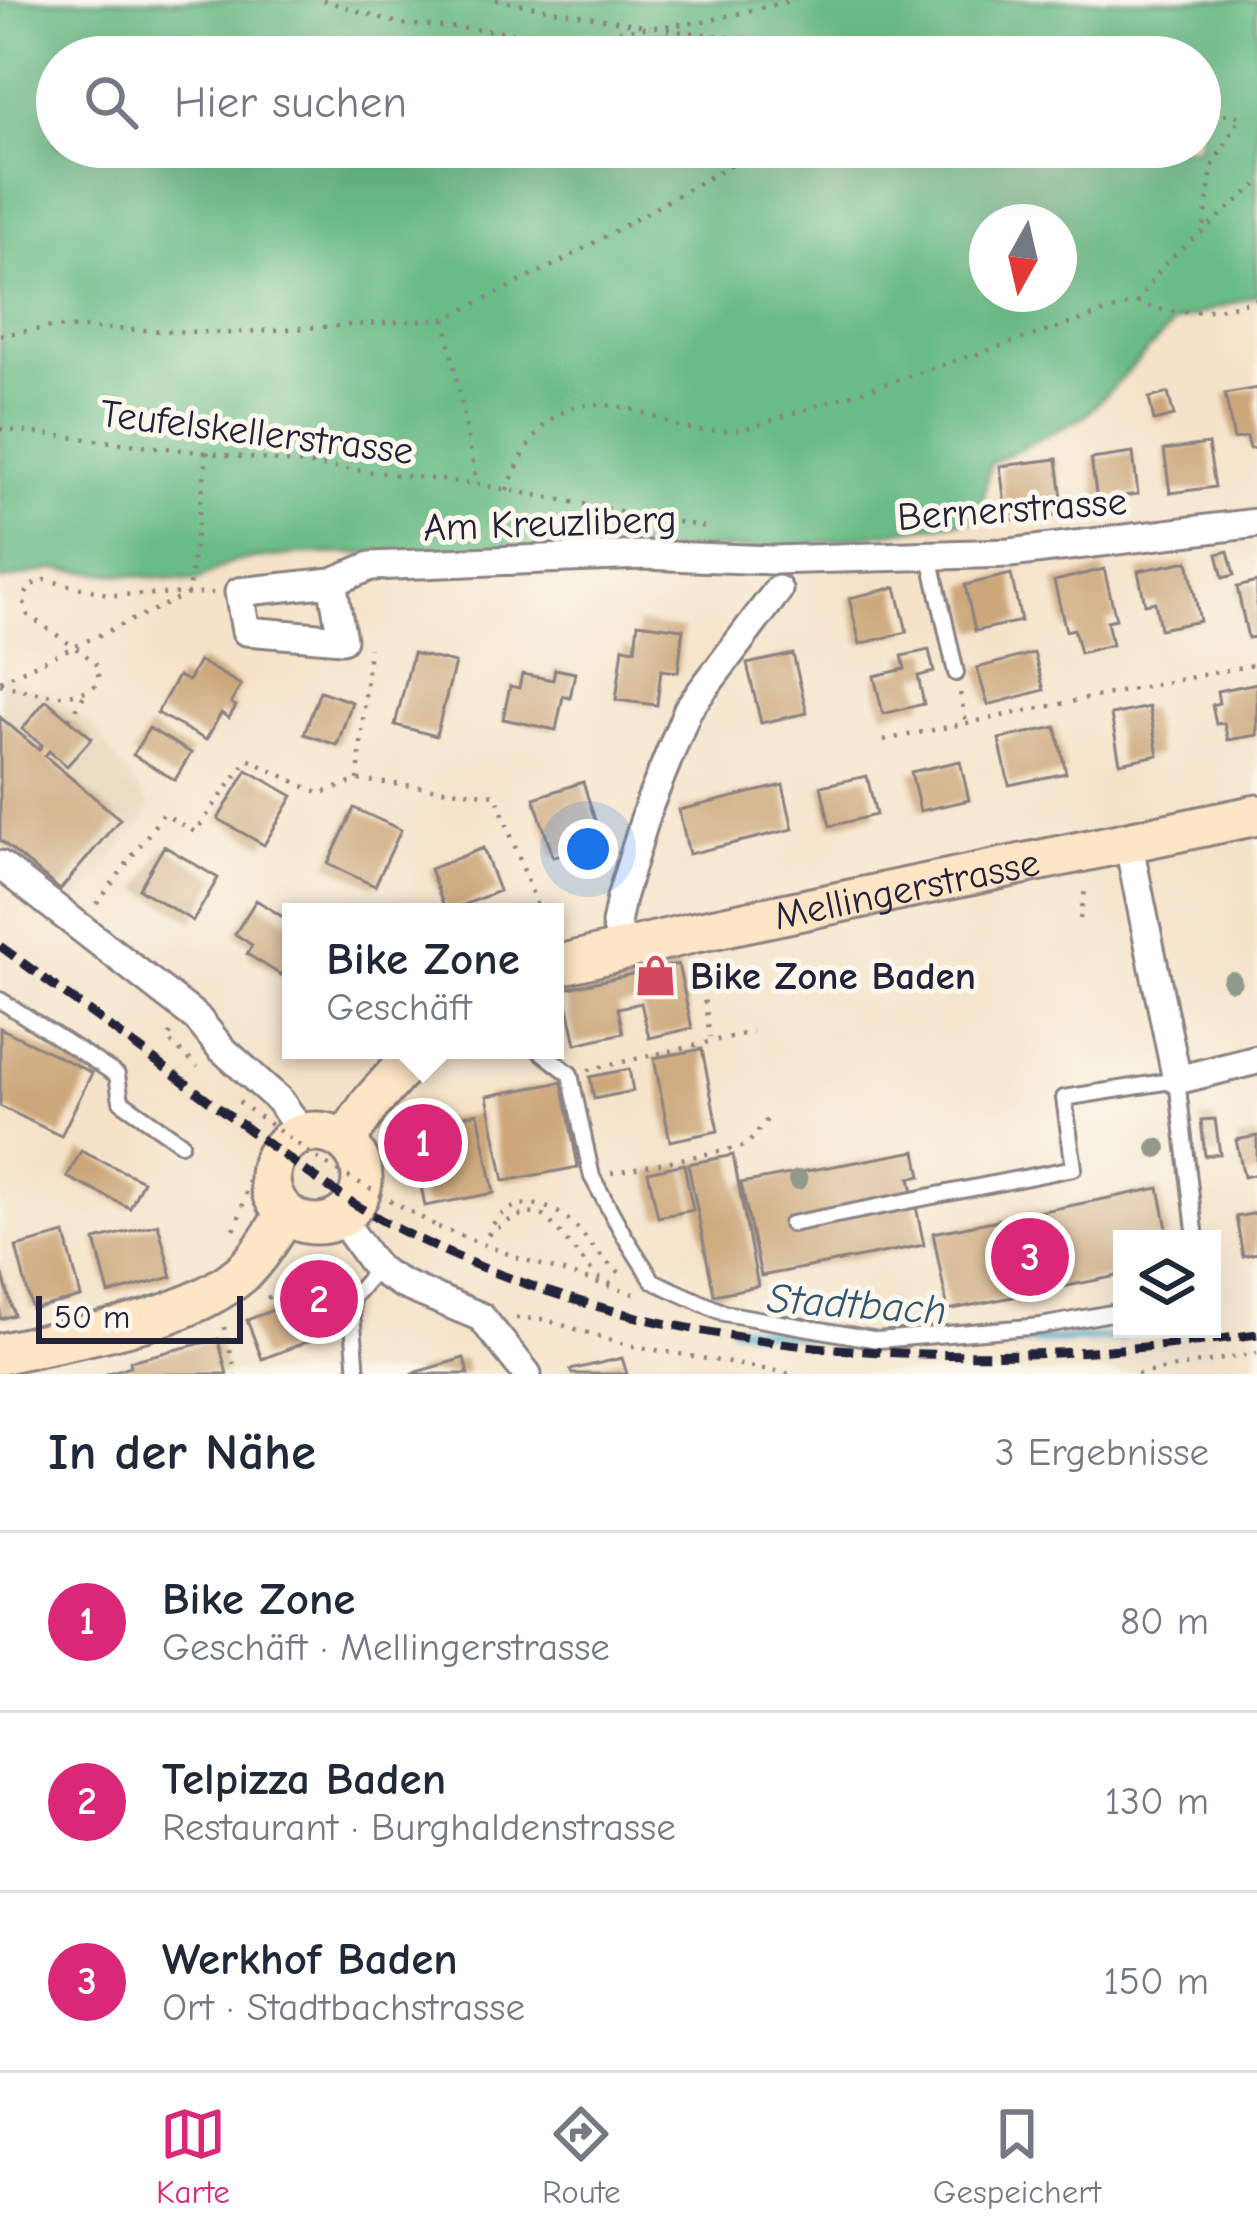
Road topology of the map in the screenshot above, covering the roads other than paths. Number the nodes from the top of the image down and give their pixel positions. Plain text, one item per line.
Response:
1 (1257, 523) edge
2 (930, 556) junction
3 (772, 560) joint
4 (332, 582) junction
5 (778, 590) dead end
6 (956, 673) road end
7 (1257, 814) edge
8 (1129, 841) junction
9 (0, 865) edge
10 (626, 949) junction
11 (564, 964) edge
12 (0, 1000) edge
13 (410, 1059) edge
14 (551, 1059) edge
15 (1257, 1060) edge
16 (1177, 1080) junction
17 (303, 1133) junction
18 (364, 1142) junction
19 (181, 1143) dead end
20 (286, 1214) junction
21 (358, 1223) junction
22 (791, 1224) dead end
23 (1195, 1230) edge
24 (377, 1269) junction
25 (1113, 1313) edge
26 (0, 1354) edge
27 (351, 1372) edge
28 (527, 1374) edge

1 - 2 street, Bernerstrasse
2 - 3 street, Bernerstrasse
2 - 6 lane
3 - 4 street, Am Kreuzliberg
4 - 4 street, Am Kreuzliberg
5 - 10 street
7 - 8 main road, Mellingerstrasse
8 - 10 main road, Mellingerstrasse
8 - 16 street
9 - 17 street
10 - 11 main road, Mellingerstrasse
12 - 19 lane
13 - 18 main road
14 - 25 lane
15 - 16 street
16 - 22 lane
16 - 23 lane
17 - 18 main road
17 - 20 main road
18 - 21 main road
20 - 21 main road
20 - 26 main road
21 - 24 street
24 - 27 lane
24 - 28 street

